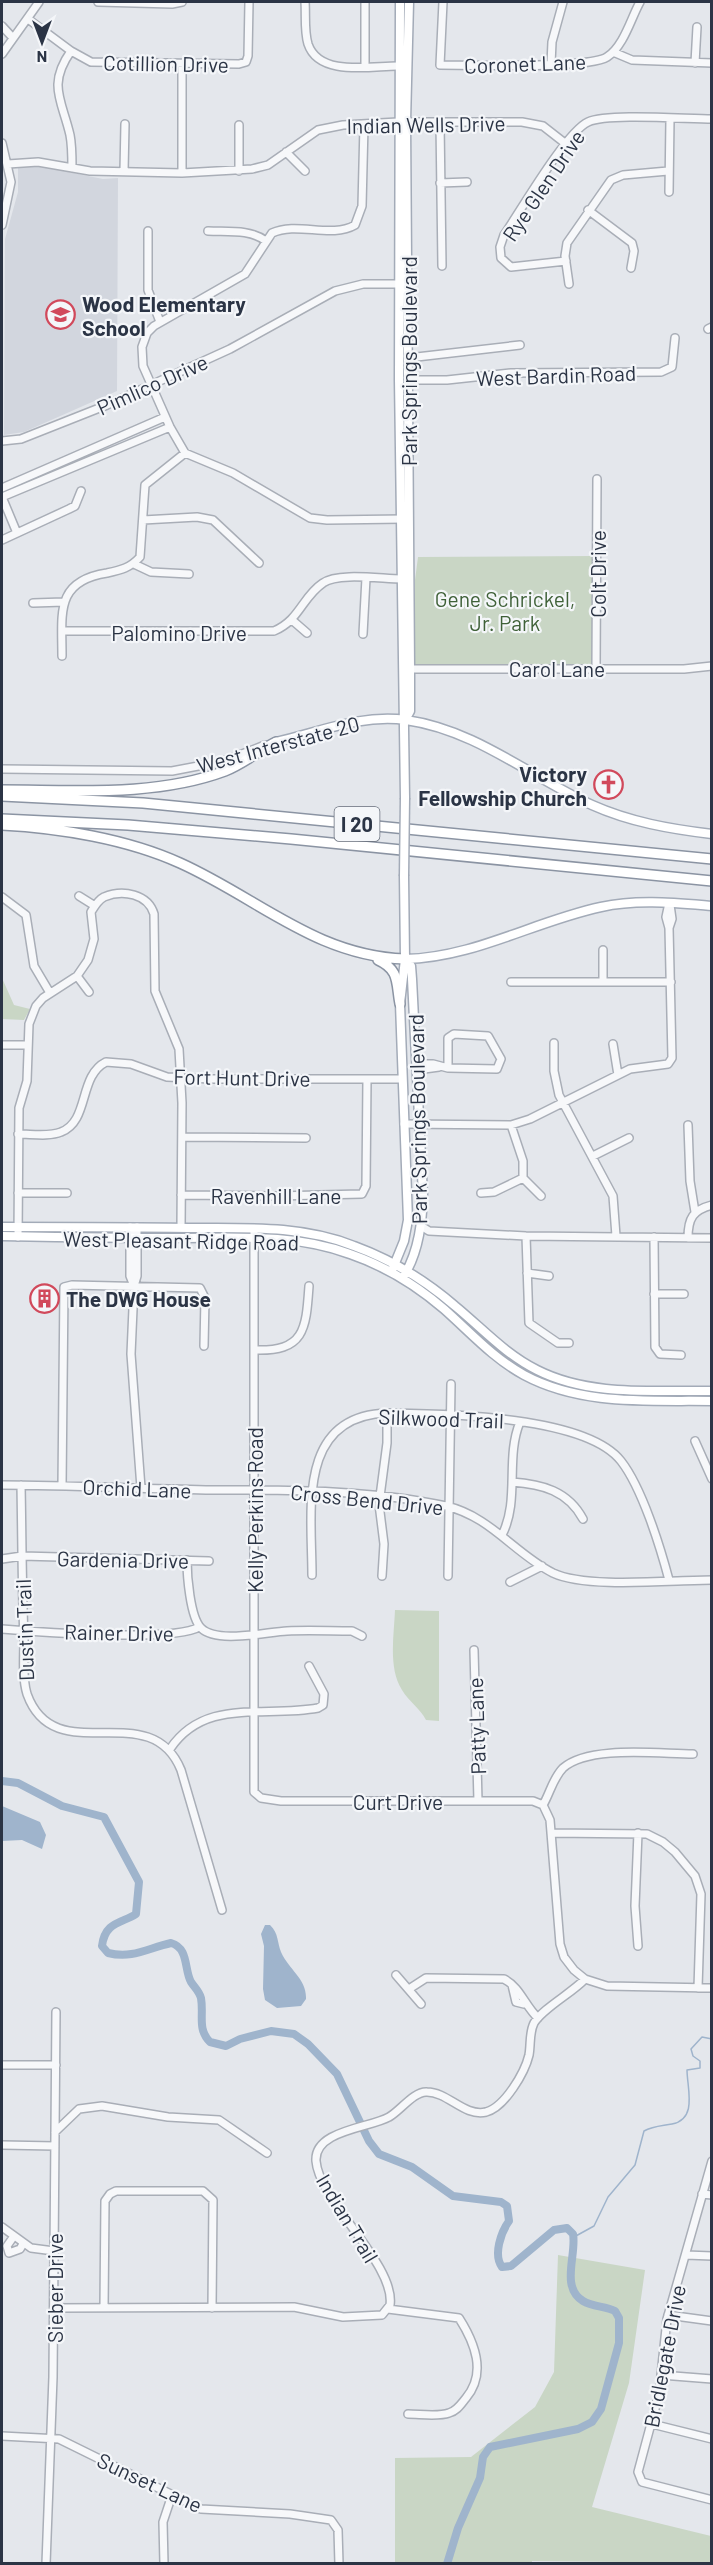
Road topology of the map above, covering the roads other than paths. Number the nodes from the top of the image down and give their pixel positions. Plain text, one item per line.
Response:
1 (39, 2) edge
2 (98, 2) edge
3 (182, 2) edge
4 (249, 2) edge
5 (305, 2) edge
6 (365, 2) edge
7 (400, 2) edge
8 (409, 2) edge
9 (443, 2) edge
10 (563, 2) edge
11 (640, 2) edge
12 (28, 18) junction
13 (2, 26) edge
14 (697, 27) dead end
15 (13, 38) junction
16 (71, 51) junction
17 (613, 52) junction
18 (2, 54) edge
19 (695, 63) junction
20 (711, 63) edge
21 (182, 64) junction
22 (551, 64) junction
23 (365, 66) junction
24 (398, 66) junction
25 (670, 118) junction
26 (711, 119) edge
27 (402, 122) junction
28 (440, 123) junction
29 (125, 124) dead end
30 (239, 125) dead end
31 (364, 125) junction
32 (2, 144) edge
33 (566, 144) junction
34 (286, 152) junction
35 (8, 164) junction
36 (72, 168) junction
37 (124, 171) junction
38 (239, 171) junction
39 (305, 171) dead end
40 (668, 171) junction
41 (182, 172) junction
42 (467, 182) dead end
43 (440, 183) junction
44 (669, 192) dead end
45 (588, 210) junction
46 (2, 225) edge
47 (148, 231) dead end
48 (208, 231) dead end
49 (266, 241) junction
50 (566, 261) junction
51 (442, 266) dead end
52 (631, 268) dead end
53 (399, 284) junction
54 (568, 284) dead end
55 (160, 322) junction
56 (403, 326) junction
57 (675, 338) dead end
58 (520, 345) dead end
59 (408, 358) junction
60 (408, 380) junction
61 (150, 384) junction
62 (404, 410) junction
63 (165, 417) junction
64 (170, 427) junction
65 (2, 441) edge
66 (185, 453) junction
67 (597, 479) dead end
68 (2, 488) edge
69 (81, 491) dead end
70 (2, 497) edge
71 (406, 519) junction
72 (143, 520) junction
73 (17, 533) junction
74 (2, 540) edge
75 (259, 563) dead end
76 (134, 564) junction
77 (189, 574) dead end
78 (366, 578) junction
79 (402, 579) junction
80 (64, 602) junction
81 (33, 603) dead end
82 (292, 621) junction
83 (62, 631) junction
84 (307, 633) dead end
85 (363, 634) dead end
86 (62, 656) dead end
87 (711, 666) edge
88 (406, 669) junction
89 (596, 669) junction
90 (405, 720) junction
91 (276, 742) junction
92 (234, 756) junction
93 (236, 766) junction
94 (2, 769) edge
95 (2, 790) edge
96 (2, 796) edge
97 (2, 819) edge
98 (2, 825) edge
99 (711, 834) edge
100 (711, 859) edge
101 (711, 881) edge
102 (79, 896) dead end
103 (2, 897) edge
104 (669, 903) junction
105 (95, 906) junction
106 (711, 906) edge
107 (603, 950) dead end
108 (373, 957) junction
109 (427, 958) junction
110 (405, 959) junction
111 (76, 976) junction
112 (412, 979) junction
113 (511, 982) dead end
114 (603, 982) junction
115 (671, 982) junction
116 (89, 992) dead end
117 (50, 993) junction
118 (400, 1004) junction
119 (415, 1034) junction
120 (554, 1043) dead end
121 (613, 1044) dead end
122 (2, 1045) edge
123 (27, 1045) junction
124 (417, 1067) junction
125 (448, 1068) junction
126 (618, 1075) junction
127 (180, 1077) junction
128 (367, 1079) junction
129 (402, 1079) junction
130 (562, 1101) junction
131 (404, 1124) junction
132 (420, 1124) junction
133 (511, 1125) junction
134 (688, 1125) dead end
135 (18, 1134) junction
136 (182, 1137) junction
137 (306, 1138) dead end
138 (628, 1138) dead end
139 (593, 1156) junction
140 (523, 1178) junction
141 (18, 1193) junction
142 (67, 1193) dead end
143 (481, 1193) dead end
144 (181, 1195) junction
145 (542, 1196) dead end
146 (711, 1205) edge
147 (695, 1212) junction
148 (421, 1226) junction
149 (2, 1227) edge
150 (134, 1227) junction
151 (181, 1227) junction
152 (18, 1232) junction
153 (254, 1233) junction
154 (2, 1236) edge
155 (526, 1236) junction
156 (616, 1236) junction
157 (654, 1237) junction
158 (134, 1238) junction
159 (688, 1238) junction
160 (711, 1238) edge
161 (405, 1239) junction
162 (376, 1255) junction
163 (414, 1257) junction
164 (393, 1268) junction
165 (527, 1273) junction
166 (405, 1275) junction
167 (549, 1276) dead end
168 (423, 1281) junction
169 (134, 1286) junction
170 (309, 1286) dead end
171 (654, 1294) junction
172 (684, 1294) dead end
173 (569, 1343) dead end
174 (204, 1346) dead end
175 (254, 1350) junction
176 (681, 1355) dead end
177 (451, 1384) dead end
178 (711, 1391) edge
179 (711, 1401) edge
180 (387, 1413) junction
181 (451, 1414) junction
182 (520, 1422) junction
183 (695, 1441) dead end
184 (711, 1479) edge
185 (512, 1482) junction
186 (2, 1485) edge
187 (21, 1485) junction
188 (62, 1486) junction
189 (141, 1488) junction
190 (254, 1489) junction
191 (312, 1490) junction
192 (379, 1497) junction
193 (448, 1506) junction
194 (583, 1519) dead end
195 (502, 1535) junction
196 (22, 1556) junction
197 (2, 1559) edge
198 (187, 1560) junction
199 (209, 1561) dead end
200 (542, 1566) junction
201 (312, 1575) dead end
202 (382, 1576) dead end
203 (448, 1576) dead end
204 (669, 1580) junction
205 (711, 1580) edge
206 (510, 1582) dead end
207 (200, 1627) junction
208 (2, 1629) edge
209 (24, 1631) junction
210 (254, 1635) junction
211 (362, 1636) dead end
212 (474, 1650) dead end
213 (309, 1666) dead end
214 (254, 1714) junction
215 (170, 1749) junction
216 (693, 1754) dead end
217 (254, 1792) joint
218 (478, 1801) junction
219 (543, 1805) junction
220 (551, 1833) junction
221 (638, 1833) junction
222 (222, 1910) dead end
223 (638, 1946) dead end
224 (396, 1975) dead end
225 (585, 1979) junction
226 (698, 1988) junction
227 (711, 1988) edge
228 (409, 1989) junction
229 (421, 2004) dead end
230 (56, 2012) dead end
231 (538, 2018) junction
232 (2, 2065) edge
233 (56, 2065) junction
234 (55, 2132) junction
235 (2, 2145) edge
236 (55, 2146) junction
237 (267, 2153) dead end
238 (711, 2161) edge
239 (702, 2194) junction
240 (711, 2195) edge
241 (2, 2227) edge
242 (14, 2236) junction
243 (23, 2244) junction
244 (54, 2251) junction
245 (686, 2255) junction
246 (711, 2256) edge
247 (54, 2308) junction
248 (104, 2308) junction
249 (212, 2308) junction
250 (387, 2309) junction
251 (668, 2315) junction
252 (711, 2321) edge
253 (661, 2375) junction
254 (711, 2379) edge
255 (408, 2414) dead end
256 (652, 2424) junction
257 (2, 2436) edge
258 (51, 2437) junction
259 (711, 2439) edge
260 (172, 2495) junction
261 (711, 2500) edge
262 (46, 2564) edge
263 (164, 2564) edge
264 (339, 2564) edge

1 - 12 street
2 - 3 street
4 - 21 street, Cotillion Drive
5 - 23 street
6 - 23 street
7 - 24 main road, Park Springs Boulevard
8 - 27 main road, Park Springs Boulevard
9 - 22 street, Coronet Lane
10 - 22 street
11 - 17 street, Coronet Lane
12 - 15 street
12 - 16 street, Cotillion Drive
13 - 15 street
14 - 19 street
15 - 18 street
16 - 21 street, Cotillion Drive
16 - 36 street
17 - 19 street
17 - 22 street, Coronet Lane
19 - 20 street
21 - 41 street
23 - 24 street
24 - 27 main road, Park Springs Boulevard
25 - 26 street, Rye Glen Drive
25 - 33 street, Rye Glen Drive
25 - 40 street
27 - 28 street, Indian Wells Drive
27 - 31 street, Indian Wells Drive
27 - 53 main road, Park Springs Boulevard
27 - 56 main road, Park Springs Boulevard
28 - 33 street, Indian Wells Drive
28 - 43 street
29 - 37 street
30 - 38 street
31 - 34 street, Indian Wells Drive
31 - 49 street
32 - 35 street
33 - 50 street, Rye Glen Drive
34 - 38 street, Indian Wells Drive
34 - 39 street
35 - 36 street, Indian Wells Drive
35 - 46 street
36 - 37 street, Indian Wells Drive
37 - 41 street, Indian Wells Drive
38 - 41 street, Indian Wells Drive
40 - 44 street
40 - 45 street
42 - 43 street
43 - 51 street
45 - 50 street
45 - 52 street
47 - 55 street
48 - 49 street
49 - 55 street
50 - 54 street
53 - 56 main road, Park Springs Boulevard
53 - 61 street, Pimlico Drive
55 - 61 street
56 - 59 main road, Park Springs Boulevard
56 - 62 main road, Park Springs Boulevard
57 - 60 street, West Bardin Road
58 - 59 street
59 - 60 main road, Park Springs Boulevard
60 - 62 main road, Park Springs Boulevard
61 - 63 street
61 - 65 street, Pimlico Drive
62 - 71 main road, Park Springs Boulevard
63 - 64 street
63 - 68 street
64 - 66 street
64 - 70 street
66 - 71 street
66 - 72 street
67 - 89 street, Colt Drive
69 - 73 street
70 - 73 street
71 - 79 main road, Park Springs Boulevard
71 - 88 main road, Park Springs Boulevard
72 - 75 street
72 - 76 street
73 - 74 street
76 - 77 street
76 - 80 street
78 - 79 street, Palomino Drive
78 - 82 street, Palomino Drive
78 - 85 street
79 - 88 main road, Park Springs Boulevard
80 - 81 street
80 - 83 street
82 - 83 street, Palomino Drive
82 - 84 street
83 - 86 street
87 - 89 street, Carol Lane
88 - 89 street, Carol Lane
88 - 90 main road, Park Springs Boulevard
90 - 91 main road, West Interstate 20
90 - 99 main road, West Interstate 20
90 - 110 main road, Park Springs Boulevard, bridge
91 - 92 street, West Interstate 20
91 - 93 highway
92 - 93 highway
92 - 94 street, West Interstate 20
93 - 95 highway
96 - 100 highway, I 20
97 - 101 highway, I 20
98 - 108 highway
102 - 105 street
103 - 117 street
104 - 106 main road
104 - 109 main road
104 - 115 street
105 - 111 street
105 - 127 street
107 - 114 street
108 - 110 highway
108 - 118 highway
109 - 110 main road
109 - 112 main road
110 - 112 main road, Park Springs Boulevard
110 - 118 main road, Park Springs Boulevard
111 - 116 street
111 - 117 street
112 - 119 main road, Park Springs Boulevard
113 - 114 street
114 - 115 street
115 - 126 street
117 - 123 street
118 - 119 main road
118 - 129 main road, Park Springs Boulevard
119 - 124 main road, Park Springs Boulevard
120 - 130 street
121 - 126 street
122 - 123 street
123 - 135 street
124 - 125 street
124 - 132 main road, Park Springs Boulevard
125 - 125 street
126 - 130 street
127 - 128 street, Fort Hunt Drive
127 - 135 street, Fort Hunt Drive
127 - 136 street
128 - 129 street, Fort Hunt Drive
128 - 144 street, Ravenhill Lane
129 - 131 main road, Park Springs Boulevard
130 - 133 street
130 - 139 street
131 - 132 street
131 - 161 main road, Park Springs Boulevard
132 - 133 street
132 - 148 main road, Park Springs Boulevard
133 - 140 street
134 - 147 street
135 - 141 street
136 - 137 street
136 - 144 street
138 - 139 street
139 - 156 street
140 - 143 street
140 - 145 street
141 - 142 street
141 - 152 street
144 - 151 street
146 - 147 street
147 - 159 street
148 - 155 street
148 - 163 main road, Park Springs Boulevard
149 - 152 main road, West Pleasant Ridge Road
150 - 151 main road, West Pleasant Ridge Road
150 - 152 main road, West Pleasant Ridge Road
150 - 158 street
151 - 153 main road, West Pleasant Ridge Road
152 - 154 main road, West Pleasant Ridge Road
152 - 158 main road, West Pleasant Ridge Road
153 - 158 main road, West Pleasant Ridge Road
153 - 162 main road, West Pleasant Ridge Road
153 - 164 main road, West Pleasant Ridge Road
153 - 175 street, Kelly Perkins Road
155 - 156 street
155 - 165 street
156 - 157 street
157 - 159 street
157 - 171 street
158 - 169 street
159 - 160 street
161 - 162 main road
161 - 164 main road, Park Springs Boulevard
162 - 164 main road, West Pleasant Ridge Road
163 - 166 main road, Park Springs Boulevard
163 - 168 main road
164 - 166 main road, West Pleasant Ridge Road
165 - 167 street
165 - 173 street
166 - 168 main road, West Pleasant Ridge Road
166 - 179 main road, West Pleasant Ridge Road
168 - 178 main road, West Pleasant Ridge Road
169 - 174 street
169 - 188 street
169 - 189 street
170 - 175 street
171 - 172 street
171 - 176 street
175 - 190 street, Kelly Perkins Road
177 - 181 street
180 - 181 street, Silkwood Trail
180 - 191 street, Silkwood Trail
180 - 192 street
181 - 182 street, Silkwood Trail
181 - 193 street
182 - 185 street
182 - 204 street, Silkwood Trail
183 - 184 street
185 - 194 street
185 - 195 street
186 - 187 street, Orchid Lane
187 - 188 street, Orchid Lane
187 - 196 street, Dustin Trail
188 - 189 street, Orchid Lane
189 - 190 street, Orchid Lane
190 - 191 street, Cross Bend Drive
190 - 210 street, Kelly Perkins Road
191 - 192 street, Cross Bend Drive
191 - 201 street, Silkwood Trail
192 - 193 street, Cross Bend Drive
192 - 202 street
193 - 195 street, Cross Bend Drive
193 - 203 street
195 - 200 street, Cross Bend Drive
196 - 197 street, Gardenia Drive
196 - 198 street, Gardenia Drive
196 - 209 street, Dustin Trail
198 - 199 street, Gardenia Drive
198 - 207 street
200 - 204 street, Cross Bend Drive
200 - 206 street
204 - 205 street, Cross Bend Drive
207 - 209 street, Rainer Drive
207 - 210 street
208 - 209 street, Rainer Drive
209 - 215 street, Dustin Trail
210 - 211 street
210 - 214 street, Kelly Perkins Road
212 - 218 street, Patty Lane
213 - 214 street
214 - 215 street
214 - 217 street, Kelly Perkins Road
215 - 222 street
216 - 219 street
217 - 218 street, Curt Drive
218 - 219 street, Curt Drive
219 - 220 street
220 - 221 street
220 - 225 street
221 - 223 street
221 - 226 street
224 - 228 street
225 - 226 street
225 - 231 street
226 - 227 street
228 - 229 street
228 - 231 street
230 - 233 street, Sieber Drive
231 - 250 street, Indian Trail
232 - 233 street
233 - 234 street, Sieber Drive
234 - 236 street, Sieber Drive
234 - 237 street
235 - 236 street
236 - 244 street, Sieber Drive
238 - 239 street, Bridlegate Drive
239 - 240 street
239 - 245 street, Bridlegate Drive
241 - 242 street
242 - 243 street
242 - 243 street
243 - 244 street
244 - 247 street, Sieber Drive
245 - 246 street
245 - 251 street, Bridlegate Drive
247 - 248 street
247 - 258 street, Sieber Drive
248 - 249 street
248 - 249 street
249 - 250 street
250 - 255 street
251 - 252 street
251 - 253 street, Bridlegate Drive
253 - 254 street
253 - 256 street, Bridlegate Drive
256 - 259 street
256 - 261 street, Bridlegate Drive
257 - 258 street, Sunset Lane
258 - 260 street, Sunset Lane
258 - 262 street, Sieber Drive
260 - 263 street
260 - 264 street, Sunset Lane

